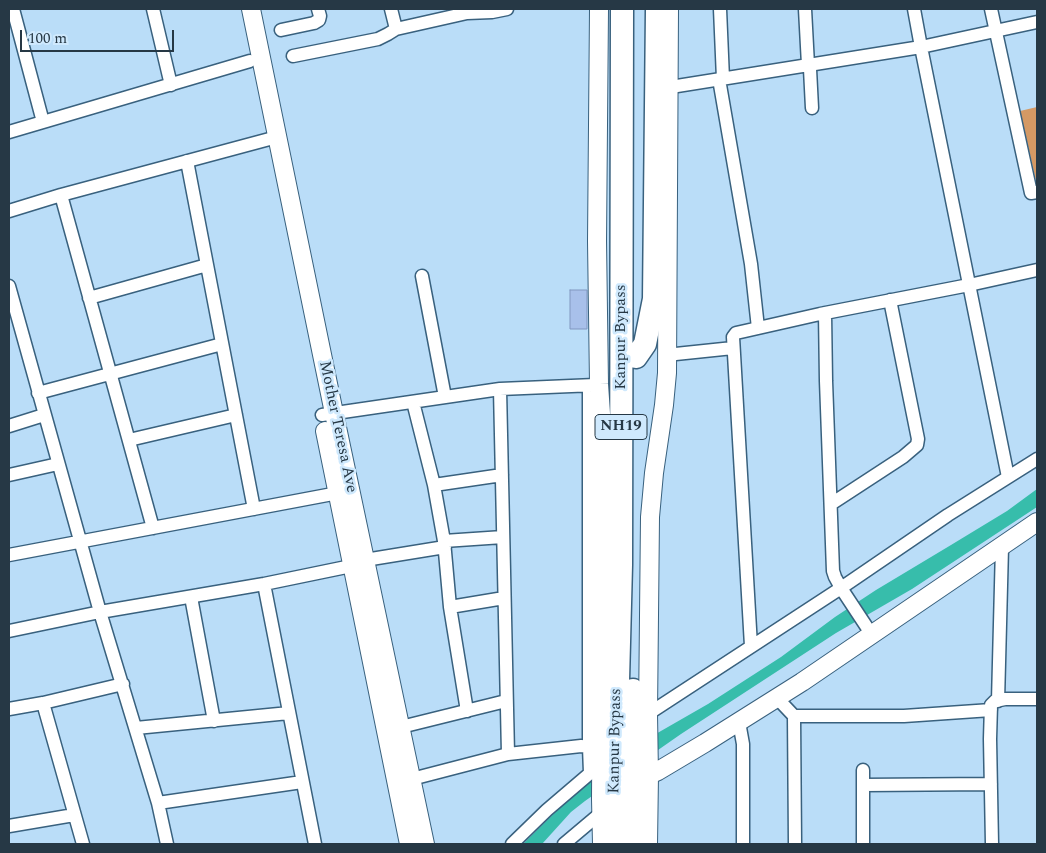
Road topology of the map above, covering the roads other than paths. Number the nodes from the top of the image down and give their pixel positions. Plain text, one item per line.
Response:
1 (13, 9) edge
2 (153, 9) edge
3 (240, 9) edge
4 (252, 9) edge
5 (318, 9) edge
6 (391, 9) edge
7 (507, 9) edge
8 (599, 9) edge
9 (610, 9) edge
10 (622, 9) edge
11 (636, 9) edge
12 (720, 9) edge
13 (806, 9) edge
14 (914, 9) edge
15 (991, 9) edge
16 (492, 10) edge
17 (661, 15) edge
18 (1037, 22) edge
19 (396, 29) junction
20 (281, 30) dead end
21 (995, 31) junction
22 (921, 47) junction
23 (293, 56) dead end
24 (250, 61) junction
25 (808, 65) junction
26 (721, 79) junction
27 (171, 85) junction
28 (669, 89) junction
29 (812, 108) dead end
30 (43, 122) junction
31 (9, 132) edge
32 (272, 138) junction
33 (187, 161) junction
34 (1037, 192) edge
35 (61, 195) junction
36 (9, 211) edge
37 (207, 265) junction
38 (1037, 270) edge
39 (422, 276) dead end
40 (969, 285) junction
41 (9, 286) edge
42 (89, 298) junction
43 (890, 300) junction
44 (825, 313) junction
45 (14, 325) edge
46 (758, 328) junction
47 (222, 344) junction
48 (733, 348) junction
49 (629, 350) junction
50 (666, 356) junction
51 (110, 374) junction
52 (594, 385) junction
53 (500, 389) junction
54 (38, 393) junction
55 (445, 397) junction
56 (413, 402) junction
57 (328, 414) junction
58 (44, 415) junction
59 (236, 415) junction
60 (9, 426) edge
61 (129, 440) junction
62 (1037, 459) edge
63 (58, 464) junction
64 (9, 475) edge
65 (502, 475) junction
66 (1008, 477) junction
67 (434, 485) junction
68 (338, 493) junction
69 (831, 504) junction
70 (254, 510) junction
71 (1037, 522) edge
72 (153, 528) junction
73 (503, 537) junction
74 (80, 542) junction
75 (444, 544) junction
76 (1002, 547) junction
77 (9, 556) edge
78 (361, 563) junction
79 (264, 584) junction
80 (840, 588) junction
81 (191, 596) junction
82 (504, 598) junction
83 (450, 607) junction
84 (100, 612) junction
85 (868, 628) junction
86 (9, 631) edge
87 (751, 646) junction
88 (123, 684) junction
89 (777, 698) junction
90 (1037, 699) edge
91 (506, 700) junction
92 (43, 703) junction
93 (994, 706) junction
94 (9, 709) edge
95 (467, 710) junction
96 (289, 713) junction
97 (648, 714) junction
98 (794, 716) junction
99 (214, 721) junction
100 (739, 722) junction
101 (401, 727) junction
102 (136, 728) junction
103 (589, 748) junction
104 (508, 754) junction
105 (597, 769) junction
106 (863, 770) dead end
107 (649, 771) junction
108 (404, 781) junction
109 (302, 782) junction
110 (991, 784) junction
111 (863, 785) junction
112 (158, 803) junction
113 (601, 806) junction
114 (74, 815) junction
115 (9, 826) edge
116 (83, 844) edge
117 (167, 844) edge
118 (314, 844) edge
119 (409, 844) edge
120 (425, 844) edge
121 (512, 844) edge
122 (564, 844) edge
123 (602, 844) edge
124 (616, 844) edge
125 (631, 844) edge
126 (648, 844) edge
127 (743, 844) edge
128 (795, 844) edge
129 (863, 844) edge
130 (992, 844) edge

1 - 30 street
2 - 27 street
3 - 24 street
4 - 32 street
5 - 20 street
6 - 19 street
7 - 16 street
8 - 52 street
9 - 49 highway
10 - 49 highway, Kanpur Bypass / NH19
11 - 49 highway, Kanpur Bypass / NH19
12 - 26 street
13 - 25 street
14 - 22 street
15 - 21 street
16 - 19 street
17 - 28 street
17 - 49 highway
18 - 21 street
19 - 23 street
21 - 22 street
21 - 34 street
22 - 25 street
22 - 40 street
24 - 27 street
24 - 32 street
25 - 26 street
25 - 29 street
26 - 28 street
26 - 46 street
27 - 30 street
28 - 50 street
30 - 31 street
32 - 33 street
32 - 57 street
33 - 35 street
33 - 37 street
35 - 36 street
35 - 42 street
37 - 42 street
37 - 47 street
38 - 40 street
39 - 55 street
40 - 43 street
40 - 66 street
41 - 45 street
42 - 51 street
43 - 44 street
43 - 69 street
44 - 46 street
44 - 69 street
45 - 54 street
46 - 48 street
47 - 51 street
47 - 59 street
48 - 50 street
48 - 87 street
49 - 124 highway, Kanpur Bypass / NH19
49 - 125 highway, Kanpur Bypass / NH19
50 - 97 street
51 - 54 street
51 - 61 street
52 - 53 street
52 - 103 street
52 - 105 street
53 - 55 street
53 - 65 street
54 - 58 street
55 - 56 street
56 - 57 street
56 - 67 street
57 - 68 street
57 - 78 street, Mother Teresa Ave
58 - 60 street
58 - 63 street
59 - 61 street
59 - 70 street
61 - 72 street
62 - 66 street
63 - 64 street
63 - 74 street
65 - 67 street
65 - 73 street
66 - 80 street
67 - 75 street
68 - 70 street
68 - 78 street
69 - 80 street
70 - 72 street
71 - 76 street
72 - 74 street
73 - 75 street
73 - 82 street
74 - 77 street
74 - 84 street
75 - 78 street
75 - 83 street
76 - 85 street
76 - 93 street
78 - 79 street
78 - 101 street, Mother Teresa Ave
78 - 108 street
79 - 81 street
79 - 96 street
80 - 85 street
80 - 87 street
81 - 84 street
81 - 99 street
82 - 83 street
82 - 91 street
83 - 95 street
84 - 86 street
84 - 88 street
85 - 89 street
87 - 97 street
88 - 92 street
88 - 102 street
89 - 98 street
89 - 100 street
90 - 93 street
91 - 95 street
91 - 104 street
92 - 94 street
92 - 114 street
93 - 98 street
93 - 110 street
95 - 101 street
96 - 99 street
96 - 109 street
97 - 107 street
98 - 128 street
99 - 102 street
100 - 107 street
100 - 127 street
101 - 108 street, Mother Teresa Ave
102 - 112 street
103 - 104 street
103 - 105 street
104 - 108 street
105 - 113 street
105 - 121 street
106 - 111 street
107 - 126 street
108 - 119 street
108 - 120 street, Mother Teresa Ave
109 - 112 street
109 - 118 street
110 - 111 street
110 - 130 street
111 - 129 street
112 - 117 street
113 - 122 street
113 - 123 street
114 - 115 street
114 - 116 street

